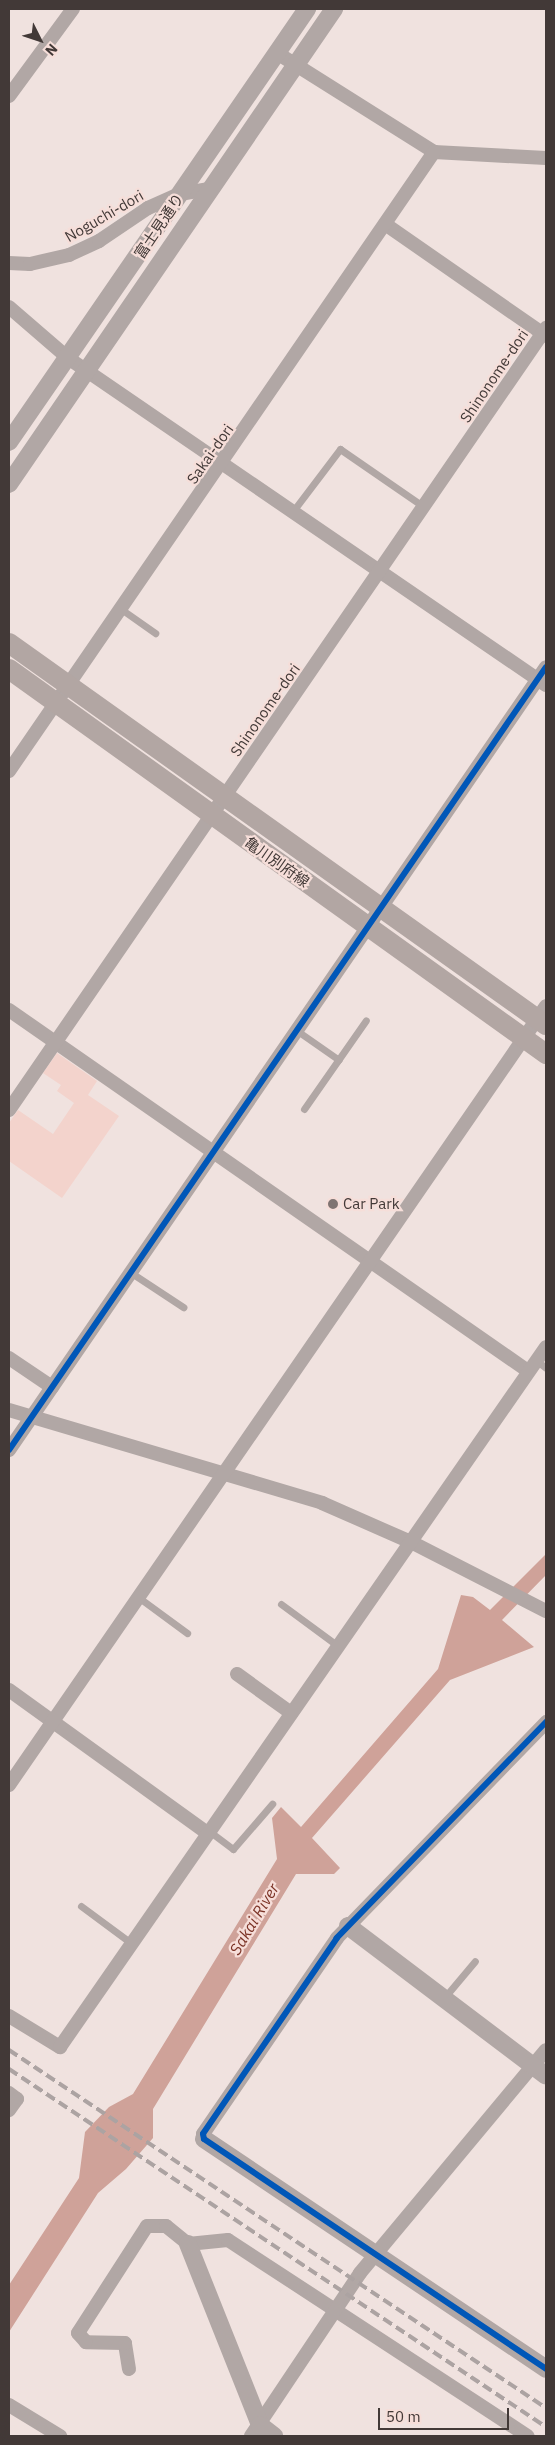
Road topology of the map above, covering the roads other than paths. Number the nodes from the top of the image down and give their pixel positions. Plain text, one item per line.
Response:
1 (73, 9) edge
2 (307, 9) edge
3 (334, 9) edge
4 (277, 53) junction
5 (296, 65) junction
6 (9, 96) edge
7 (434, 152) junction
8 (546, 158) edge
9 (213, 188) junction
10 (180, 194) junction
11 (385, 224) junction
12 (9, 263) edge
13 (9, 307) edge
14 (545, 333) edge
15 (68, 358) junction
16 (89, 370) junction
17 (9, 442) edge
18 (223, 463) junction
19 (9, 484) edge
20 (424, 508) junction
21 (293, 511) junction
22 (382, 571) junction
23 (122, 609) junction
24 (155, 633) dead end
25 (9, 643) edge
26 (546, 667) edge
27 (9, 670) edge
28 (542, 682) edge
29 (67, 687) junction
30 (56, 704) junction
31 (9, 771) edge
32 (224, 798) junction
33 (212, 815) junction
34 (381, 909) junction
35 (368, 927) junction
36 (9, 1010) edge
37 (543, 1017) edge
38 (366, 1020) dead end
39 (296, 1030) junction
40 (524, 1038) junction
41 (56, 1042) junction
42 (546, 1054) edge
43 (339, 1060) junction
44 (304, 1109) dead end
45 (9, 1110) edge
46 (212, 1152) junction
47 (370, 1263) junction
48 (130, 1272) junction
49 (182, 1307) dead end
50 (546, 1347) edge
51 (9, 1358) edge
52 (537, 1367) edge
53 (52, 1387) junction
54 (9, 1410) edge
55 (32, 1417) junction
56 (9, 1450) edge
57 (223, 1473) junction
58 (411, 1542) junction
59 (138, 1597) junction
60 (281, 1604) dead end
61 (546, 1611) edge
62 (187, 1633) dead end
63 (338, 1646) junction
64 (237, 1674) dead end
65 (9, 1690) edge
66 (291, 1713) junction
67 (54, 1722) junction
68 (546, 1722) edge
69 (9, 1785) edge
70 (272, 1804) dead end
71 (208, 1832) junction
72 (81, 1906) dead end
73 (348, 1926) junction
74 (131, 1943) junction
75 (476, 1961) dead end
76 (444, 1998) junction
77 (9, 2016) edge
78 (546, 2050) edge
79 (540, 2071) edge
80 (13, 2096) edge
81 (9, 2110) edge
82 (204, 2139) joint
83 (188, 2244) junction
84 (376, 2254) junction
85 (335, 2310) junction
86 (129, 2369) dead end
87 (546, 2369) edge
88 (9, 2405) edge
89 (255, 2430) edge
90 (60, 2436) edge
91 (274, 2436) edge
92 (528, 2436) edge

1 - 6 street
2 - 4 street, 富士見通り
3 - 5 street
4 - 5 street
4 - 10 street, 富士見通り
5 - 7 street
5 - 9 street
7 - 8 street
7 - 11 street, Sakai-dori
9 - 10 street, Noguchi-dori
9 - 16 street
10 - 12 street, Noguchi-dori
10 - 15 street, 富士見通り
11 - 14 street
11 - 18 street, Sakai-dori
13 - 15 street
14 - 20 street, Shinonome-dori
15 - 16 street
15 - 17 street, 富士見通り
16 - 18 street
16 - 19 street
18 - 21 street
18 - 23 street, Sakai-dori
20 - 21 lane
20 - 22 street, Shinonome-dori
21 - 22 street
22 - 28 street
22 - 32 street, Shinonome-dori
23 - 24 lane
23 - 29 street, Sakai-dori
25 - 29 main road, 亀川別府線
26 - 28 street
27 - 30 main road, 亀川別府線
28 - 34 street
29 - 30 street, Sakai-dori
29 - 32 main road, 亀川別府線
30 - 31 street, Sakai-dori
30 - 33 main road, 亀川別府線
32 - 33 street, Shinonome-dori
32 - 34 main road, 亀川別府線
33 - 35 main road, 亀川別府線
33 - 41 street, Shinonome-dori
34 - 35 street
34 - 37 main road, 亀川別府線
35 - 39 street
35 - 40 main road, 亀川別府線
36 - 41 street
37 - 40 street
38 - 43 lane
39 - 43 lane
39 - 46 street
40 - 42 main road, 亀川別府線
40 - 47 street
41 - 45 street, Shinonome-dori
41 - 46 street
43 - 44 lane
46 - 47 street
46 - 48 street
47 - 52 street
47 - 57 street
48 - 49 lane
48 - 53 street
50 - 52 street
51 - 53 street
52 - 58 street
53 - 55 street
54 - 55 street
55 - 56 street
55 - 57 street
57 - 58 street
57 - 59 street
58 - 61 street
58 - 63 street
59 - 62 lane
59 - 67 street
60 - 63 lane
63 - 66 street
64 - 66 street
65 - 67 street
66 - 71 street
67 - 69 street
67 - 71 street
68 - 73 street
70 - 71 lane
71 - 74 street
72 - 74 lane
73 - 76 street
73 - 82 street
74 - 77 street
75 - 76 lane
76 - 79 street
78 - 79 street
79 - 84 street
80 - 81 street
82 - 84 street
83 - 85 street
83 - 86 street
83 - 89 street
84 - 85 street
84 - 87 street
85 - 89 street
85 - 92 street
88 - 90 street
89 - 91 street

